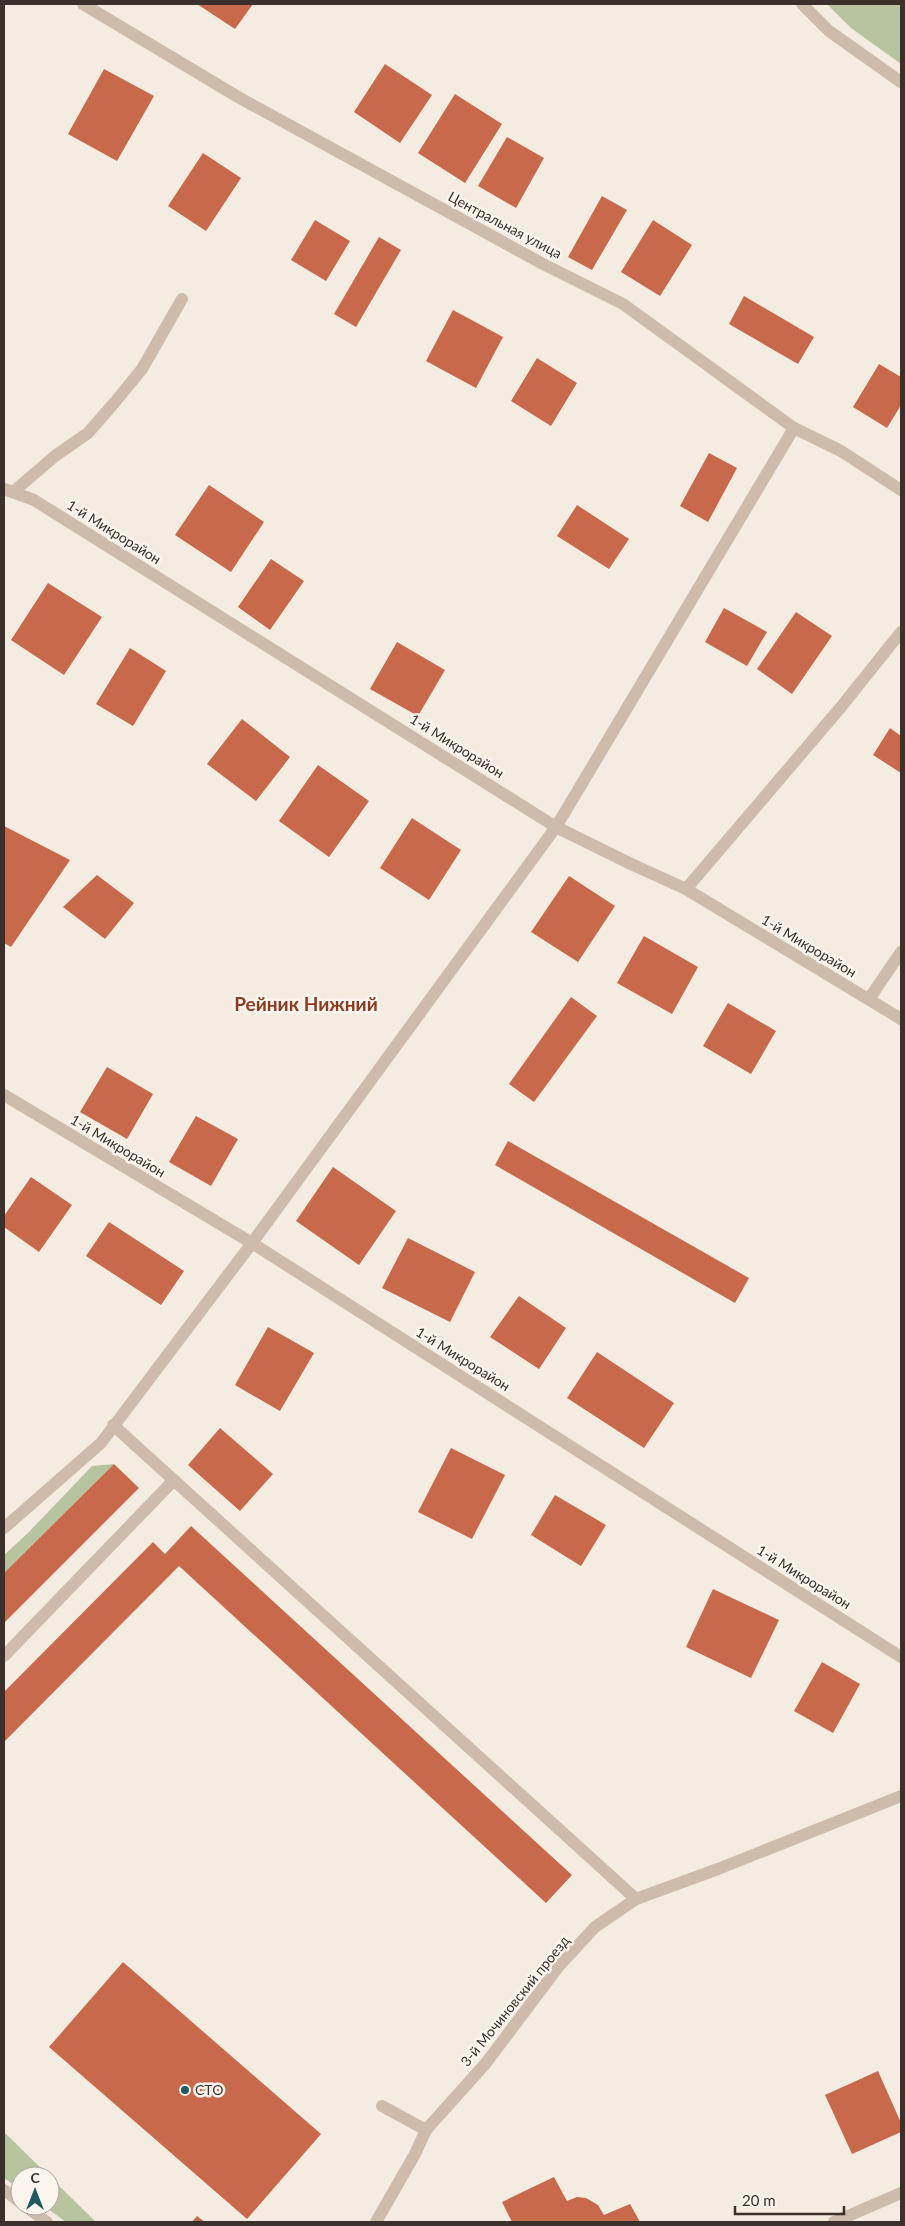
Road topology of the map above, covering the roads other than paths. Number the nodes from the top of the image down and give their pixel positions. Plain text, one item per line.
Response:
1 (83, 4) edge
2 (802, 4) edge
3 (901, 82) edge
4 (182, 299) dead end
5 (794, 428) junction
6 (901, 490) edge
7 (8, 491) edge
8 (901, 632) edge
9 (556, 827) junction
10 (686, 889) junction
11 (901, 952) edge
12 (869, 999) junction
13 (901, 1019) edge
14 (4, 1095) edge
15 (252, 1243) junction
16 (113, 1425) junction
17 (174, 1480) junction
18 (4, 1528) edge
19 (4, 1656) edge
20 (901, 1657) edge
21 (901, 1796) edge
22 (636, 1899) junction
23 (382, 2106) dead end
24 (426, 2130) junction
25 (901, 2193) edge
26 (376, 2222) edge
27 (834, 2222) edge

1 - 5 street, Центральная улица
2 - 3 street
4 - 7 street
5 - 6 street, Центральная улица
5 - 9 street
7 - 9 street, 1-й Микрорайон
8 - 10 street
9 - 10 street, 1-й Микрорайон
9 - 15 street
10 - 12 street, 1-й Микрорайон
11 - 12 street
12 - 13 street, 1-й Микрорайон
14 - 15 street, 1-й Микрорайон
15 - 16 street
15 - 20 street, 1-й Микрорайон
16 - 17 street
16 - 18 street
17 - 19 street
17 - 22 street
21 - 22 street, 3-й Мочиновский проезд
22 - 24 street, 3-й Мочиновский проезд
23 - 24 street
24 - 26 street, 3-й Мочиновский проезд
25 - 27 street

